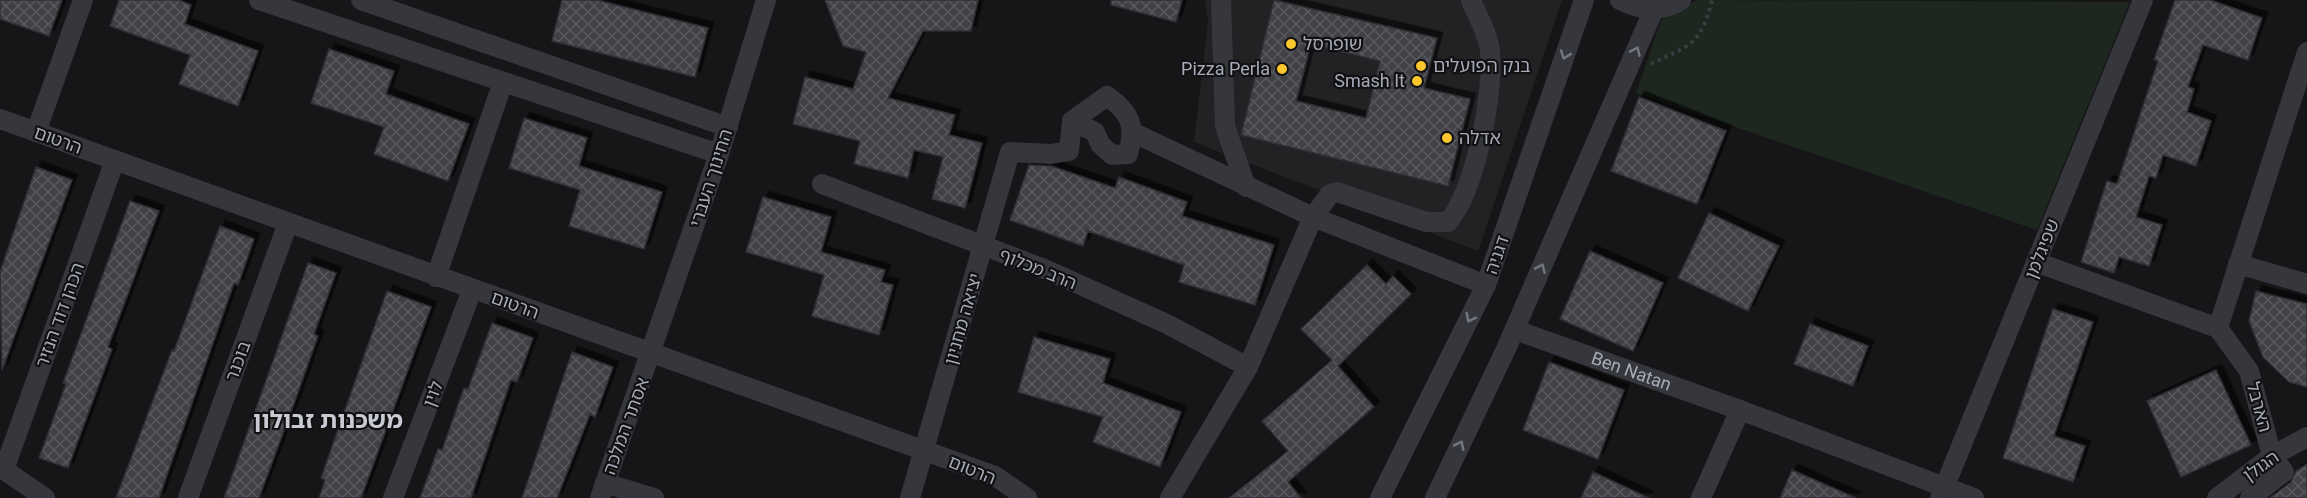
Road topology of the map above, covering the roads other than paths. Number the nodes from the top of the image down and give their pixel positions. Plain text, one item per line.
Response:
1 (83, 0) edge
2 (259, 0) edge
3 (362, 0) edge
4 (766, 0) edge
5 (1221, 0) edge
6 (1471, 0) edge
7 (1584, 0) edge
8 (1620, 0) edge
9 (1681, 0) edge
10 (2144, 0) edge
11 (1654, 9) junction
12 (2307, 52) edge
13 (503, 82) junction
14 (2300, 97) edge
15 (0, 119) edge
16 (1072, 121) junction
17 (728, 127) junction
18 (36, 132) junction
19 (1134, 133) junction
20 (719, 154) junction
21 (115, 160) junction
22 (822, 184) dead end
23 (1246, 187) junction
24 (1313, 217) junction
25 (288, 223) junction
26 (984, 247) junction
27 (2036, 262) junction
28 (2238, 264) junction
29 (436, 277) junction
30 (2307, 284) edge
31 (1486, 285) junction
32 (472, 290) junction
33 (2217, 328) junction
34 (1521, 332) dead end
35 (652, 354) junction
36 (1248, 367) junction
37 (1740, 411) junction
38 (2307, 437) edge
39 (924, 452) junction
40 (2272, 456) junction
41 (2, 469) edge
42 (602, 491) edge
43 (1942, 493) edge
44 (45, 498) edge
45 (188, 498) edge
46 (393, 498) edge
47 (654, 498) edge
48 (910, 498) edge
49 (1027, 498) edge
50 (1170, 498) edge
51 (1380, 498) edge
52 (1435, 498) edge
53 (1701, 498) edge
54 (1974, 498) edge
55 (2217, 498) edge
56 (2250, 498) edge

1 - 18 street
2 - 13 street
3 - 17 street
4 - 17 street, החינוך העברי
5 - 23 street
6 - 24 street
7 -> 31 street, דגניה
8 - 11 street
9 - 11 street
10 - 27 street, שפיגלמן
52 -> 11 street
12 - 14 street
13 - 20 street
13 - 29 street
14 - 28 street
15 - 18 street, הרטום
16 - 19 street
16 - 19 street
16 - 26 street, יציאה מחניון
17 - 20 street, החינוך העברי
18 - 21 street, הרטום
19 - 23 street
20 - 35 street, החינוך העברי
21 - 25 street, הרטום
21 - 41 street, הכהן דוד הנזיר
22 - 26 street, הרב מכלוף
23 - 24 street
24 - 31 street
24 - 36 street
25 - 29 street, הרטום
25 - 45 street, בוכנר
26 - 36 street, הרב מכלוף
26 - 39 street, יציאה מחניון
27 - 33 street
27 - 43 street, שפיגלמן
28 - 30 street
28 - 33 street
29 - 32 street, הרטום
31 -> 51 street, דגניה
32 - 35 street, הרטום
32 - 46 street, לוין
33 - 40 street, הארבל
34 - 37 street, Ben Natan
35 - 39 street, הרטום
35 - 42 street, אסתר המלכה
36 - 50 street
37 - 43 street, Ben Natan
37 - 53 street
38 - 40 street, הגולן
39 - 48 street, יציאה מחניון
39 - 49 street, הרטום
40 - 55 street, הגולן
40 - 56 street, הארבל
41 - 44 street
42 - 47 street
43 - 54 street

